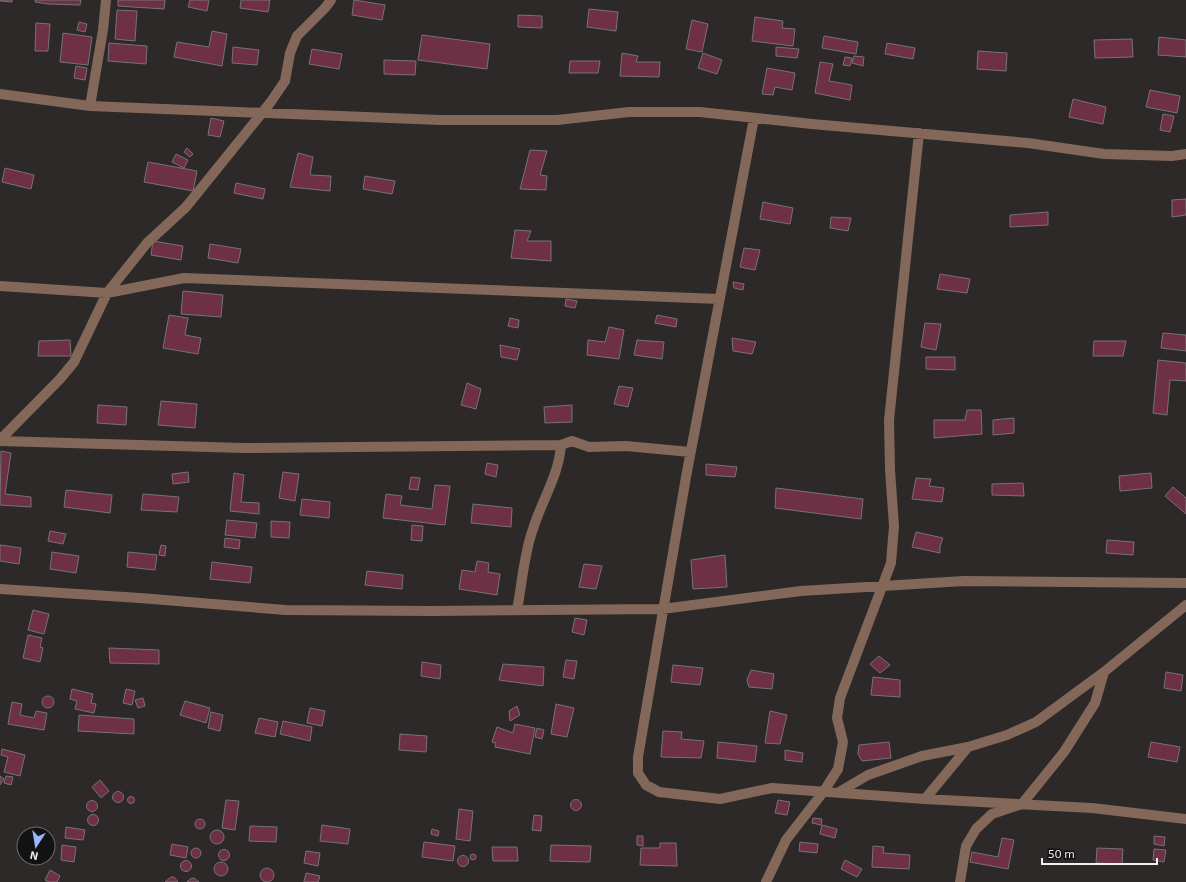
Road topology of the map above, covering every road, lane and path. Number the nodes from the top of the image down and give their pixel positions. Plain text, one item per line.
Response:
1 (106, 0) edge
2 (331, 0) edge
3 (0, 94) edge
4 (90, 106) junction
5 (262, 114) junction
6 (754, 118) junction
7 (919, 133) junction
8 (1186, 154) edge
9 (0, 286) edge
10 (107, 293) junction
11 (719, 299) junction
12 (0, 440) edge
13 (561, 445) junction
14 (690, 452) junction
15 (1186, 583) edge
16 (884, 585) junction
17 (0, 589) edge
18 (1186, 605) edge
19 (662, 608) junction
20 (517, 610) junction
21 (1104, 672) junction
22 (968, 747) junction
23 (824, 791) junction
24 (839, 792) junction
25 (925, 799) junction
26 (1022, 804) junction
27 (1186, 819) edge
28 (766, 882) edge
29 (960, 882) edge

1 - 4 street
2 - 5 street
3 - 4 street
4 - 5 street
5 - 6 street
5 - 10 street
6 - 7 street
6 - 11 street
7 - 8 street
7 - 16 street
9 - 10 street
10 - 11 street
10 - 12 street
11 - 14 street
12 - 13 street
13 - 14 street
13 - 20 street
14 - 19 street
15 - 16 street
16 - 19 street
16 - 23 street
17 - 20 street
18 - 21 street
19 - 20 street
19 - 23 street
21 - 22 street
21 - 26 street
22 - 24 street
22 - 25 street
23 - 24 street
23 - 28 street
24 - 25 street
25 - 26 street
26 - 27 street
26 - 29 street

